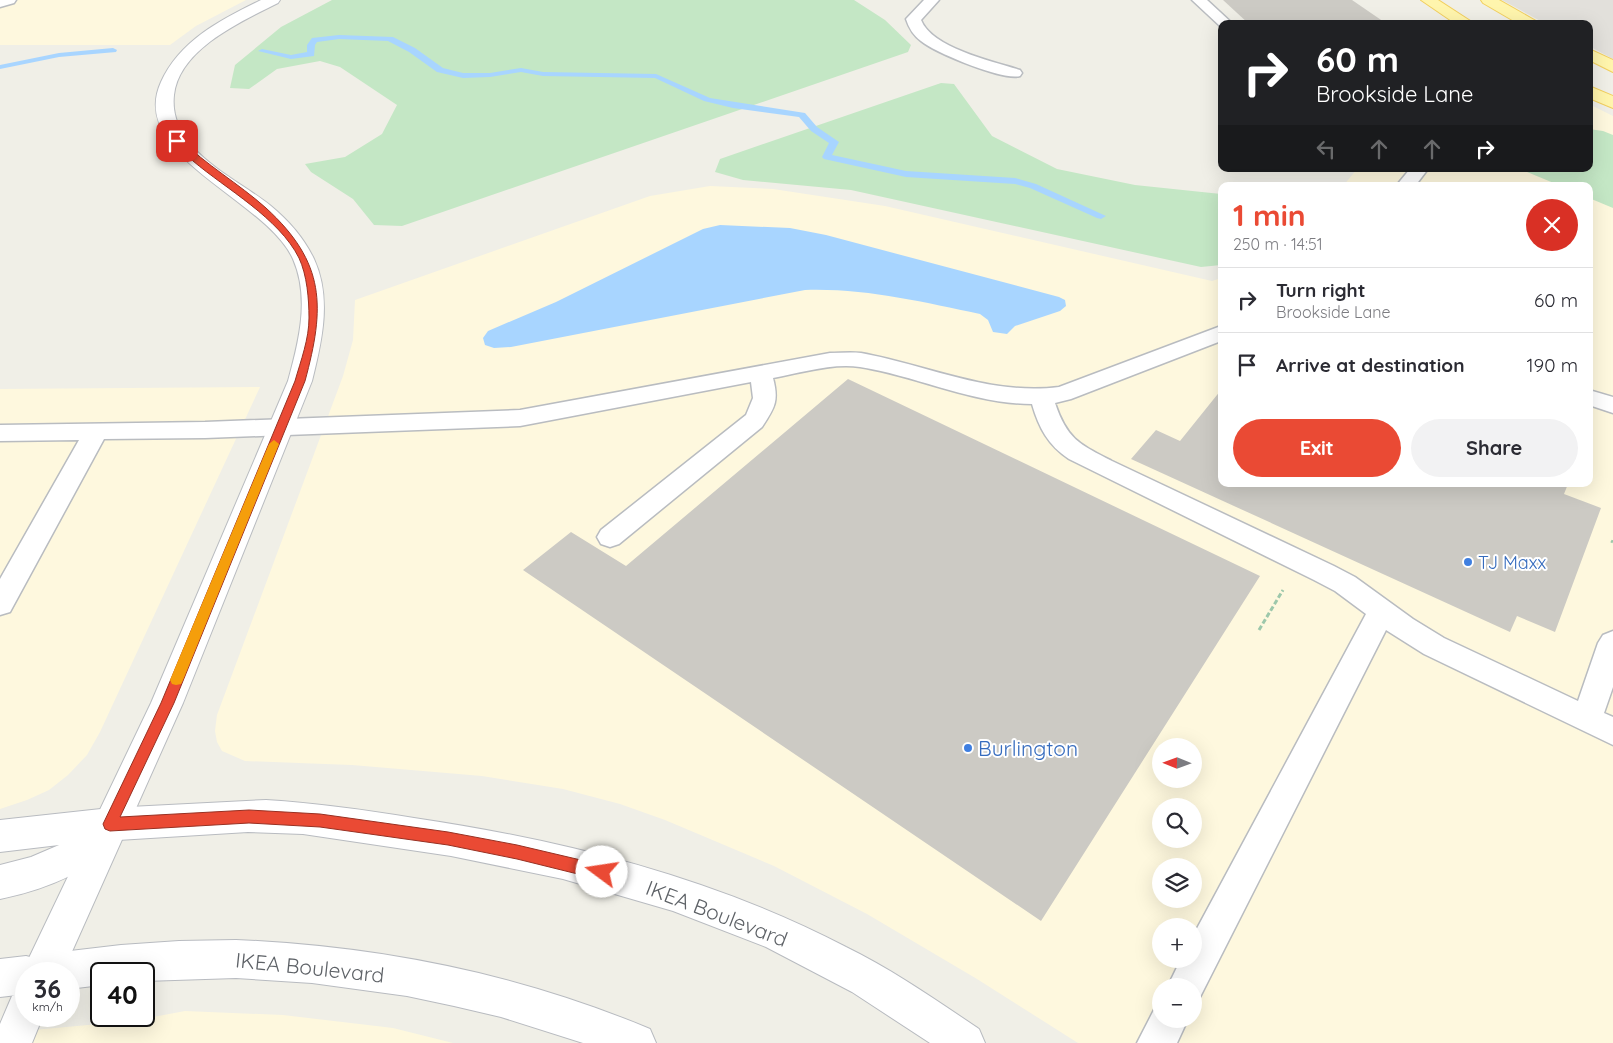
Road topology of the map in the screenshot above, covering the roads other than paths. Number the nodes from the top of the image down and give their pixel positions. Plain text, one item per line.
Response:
1 (9, 0) edge
2 (273, 0) edge
3 (932, 0) edge
4 (1199, 0) edge
5 (1428, 0) edge
6 (1488, 0) edge
7 (0, 3) edge
8 (1222, 20) edge
9 (1460, 20) edge
10 (1524, 20) edge
11 (1593, 56) edge
12 (1613, 67) edge
13 (1014, 73) dead end
14 (1593, 94) edge
15 (1613, 103) edge
16 (1417, 172) edge
17 (1408, 182) edge
18 (1218, 334) edge
19 (760, 373) junction
20 (1041, 397) junction
21 (1593, 398) edge
22 (1613, 405) edge
23 (281, 427) junction
24 (96, 432) junction
25 (0, 433) edge
26 (610, 537) dead end
27 (0, 604) edge
28 (1381, 612) junction
29 (1613, 644) edge
30 (1600, 726) edge
31 (110, 824) junction
32 (0, 836) edge
33 (0, 882) edge
34 (42, 962) edge
35 (80, 969) edge
36 (15, 976) edge
37 (0, 978) edge
38 (1190, 978) edge
39 (19, 1027) edge
40 (1164, 1028) edge
41 (12, 1043) edge
42 (636, 1043) edge
43 (965, 1043) edge
44 (1156, 1043) edge

1 - 7 lane
2 - 23 street
3 - 13 lane
4 - 8 lane
5 - 9 main road
6 - 10 main road
11 - 12 main road
14 - 15 main road
16 - 17 lane
18 - 20 lane
19 - 20 lane
19 - 23 lane
19 - 26 lane
20 - 28 lane
21 - 22 lane
23 - 24 lane
23 - 31 street
24 - 25 lane
24 - 27 lane
28 - 30 lane
28 - 38 lane
29 - 30 lane
31 - 32 street, IKEA Boulevard
31 - 33 street
31 - 34 street
31 - 43 street, IKEA Boulevard
35 - 42 street, IKEA Boulevard
36 - 37 street, IKEA Boulevard
39 - 41 street
40 - 44 lane

